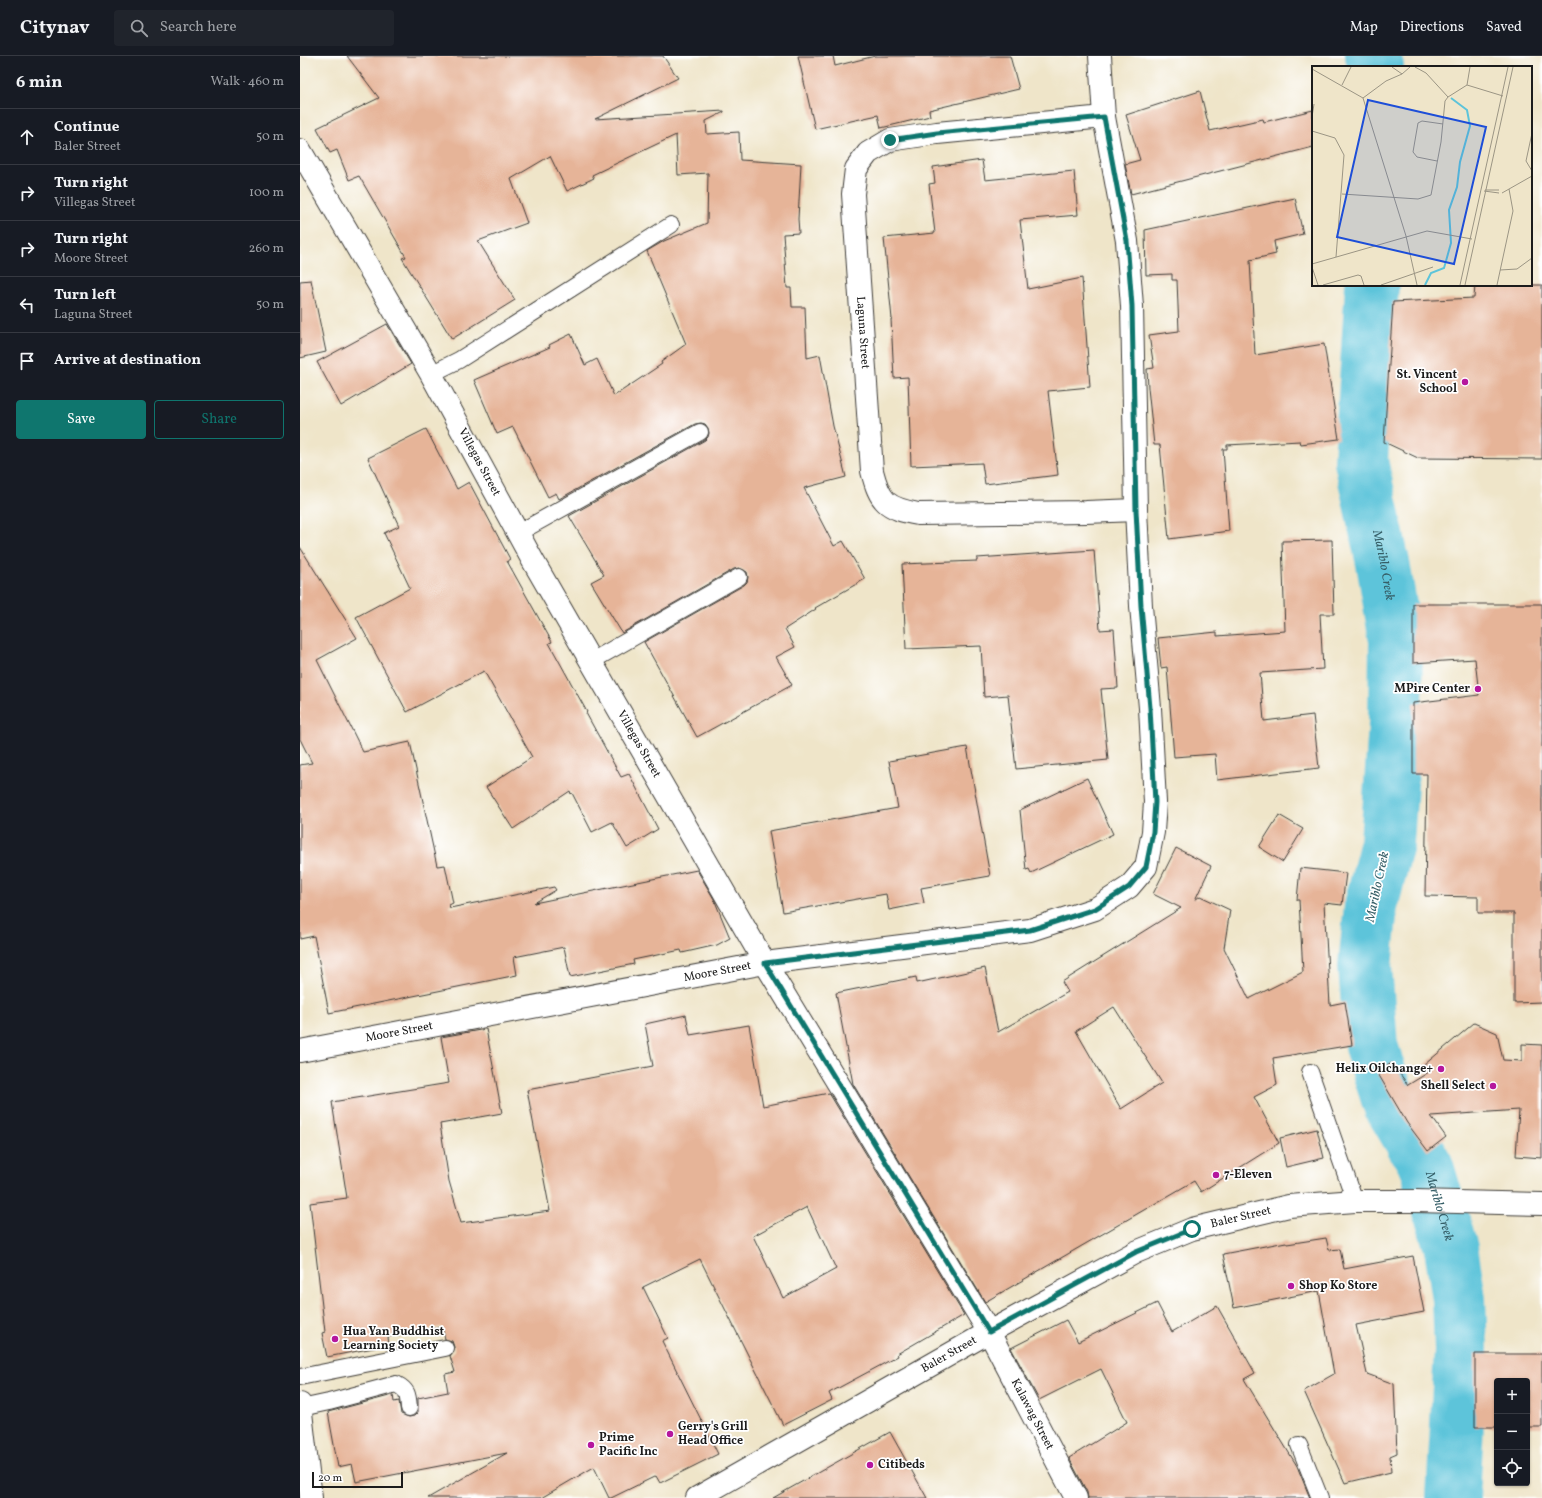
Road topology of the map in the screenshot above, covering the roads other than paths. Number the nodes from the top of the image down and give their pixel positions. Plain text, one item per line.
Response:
1 (1100, 56) edge
2 (1104, 117) junction
3 (300, 150) edge
4 (670, 226) dead end
5 (431, 374) junction
6 (700, 432) dead end
7 (1136, 510) junction
8 (518, 533) junction
9 (739, 577) dead end
10 (590, 662) junction
11 (765, 963) junction
12 (300, 1051) edge
13 (1310, 1072) dead end
14 (1355, 1201) junction
15 (1542, 1204) edge
16 (989, 1332) junction
17 (444, 1348) dead end
18 (300, 1377) edge
19 (300, 1404) edge
20 (300, 1408) edge
21 (409, 1408) dead end
22 (1299, 1445) dead end
23 (311, 1498) edge
24 (697, 1498) edge
25 (1076, 1498) edge
26 (1320, 1498) edge

1 - 2 street, Moore Street
2 - 7 street, Moore Street
2 - 7 street, Laguna Street
3 - 5 street, Villegas Street
4 - 5 lane
5 - 8 street, Villegas Street
6 - 8 lane
7 - 11 street, Moore Street
8 - 10 street, Villegas Street
9 - 10 lane
10 - 11 street, Villegas Street
11 - 12 street, Moore Street
11 - 16 street, Villegas Street
13 - 14 lane
14 - 15 street, Baler Street
14 - 16 street, Baler Street
16 - 24 street, Baler Street
16 - 25 street, Kalawag Street
17 - 18 lane
19 - 20 street
20 - 21 lane
20 - 23 street
22 - 26 lane

